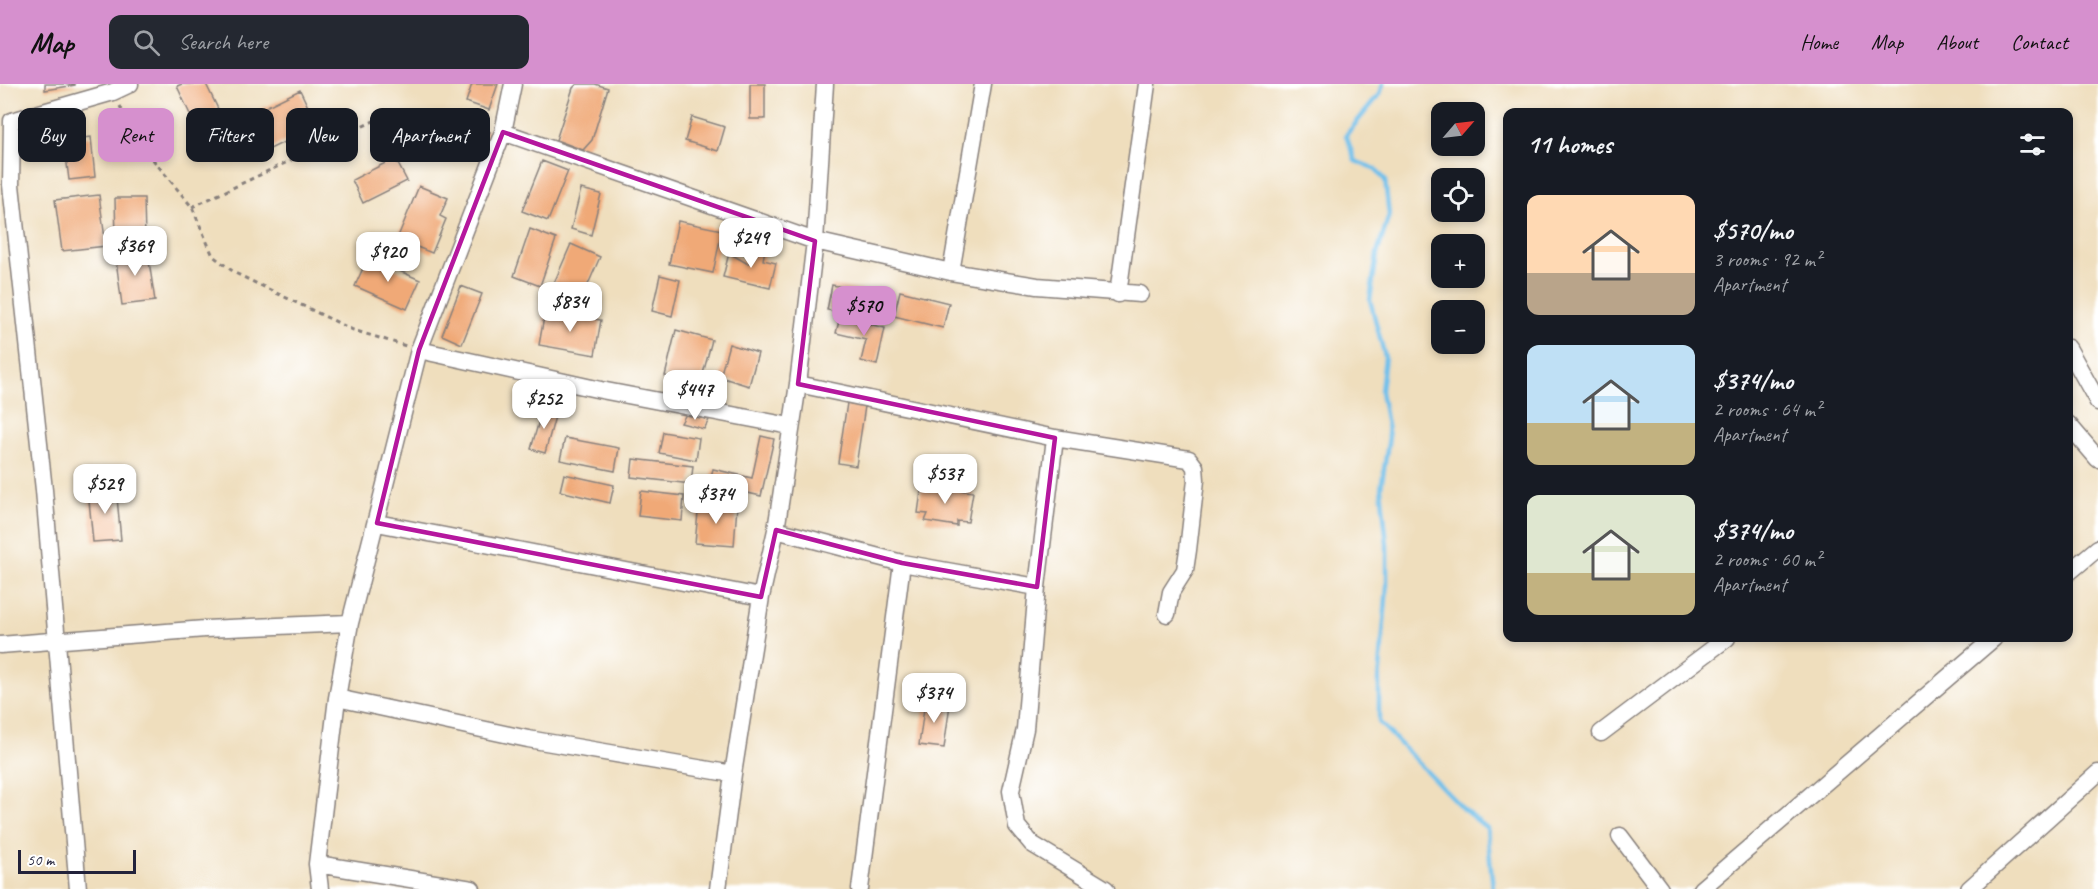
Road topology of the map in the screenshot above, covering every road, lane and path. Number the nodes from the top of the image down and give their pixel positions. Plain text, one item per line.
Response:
1 (130, 84) edge
2 (513, 84) edge
3 (825, 84) edge
4 (983, 84) edge
5 (1147, 84) edge
6 (113, 88) edge
7 (370, 123) edge
8 (503, 132) junction
9 (6, 180) edge
10 (192, 207) junction
11 (815, 242) junction
12 (951, 272) junction
13 (1118, 294) junction
14 (1140, 294) dead end
15 (419, 350) junction
16 (2073, 357) edge
17 (798, 384) junction
18 (2098, 402) edge
19 (790, 426) junction
20 (2073, 430) edge
21 (1055, 438) junction
22 (2098, 459) edge
23 (377, 523) junction
24 (776, 530) junction
25 (2098, 548) edge
26 (902, 563) junction
27 (2073, 569) edge
28 (1037, 587) junction
29 (761, 597) junction
30 (1167, 614) dead end
31 (350, 623) junction
32 (55, 641) junction
33 (1722, 642) edge
34 (1989, 642) edge
35 (0, 645) edge
36 (337, 698) junction
37 (1601, 733) dead end
38 (2098, 773) edge
39 (733, 774) junction
40 (1620, 836) dead end
41 (317, 864) junction
42 (78, 889) edge
43 (320, 889) edge
44 (472, 889) edge
45 (718, 889) edge
46 (860, 889) edge
47 (1106, 889) edge
48 (1660, 889) edge
49 (1701, 889) edge
50 (1969, 889) edge

1 - 6 street
2 - 8 street
3 - 11 street
4 - 12 street
5 - 13 street
6 - 9 street
6 - 10 path
7 - 10 path
8 - 11 street
8 - 15 street
9 - 32 street
10 - 15 path
11 - 12 street
11 - 17 street
12 - 13 street
13 - 14 street
15 - 19 street
15 - 23 street
16 - 18 street
17 - 19 street
17 - 21 street
19 - 24 street
20 - 22 street
21 - 28 street
21 - 30 street
23 - 29 street
23 - 31 street
24 - 26 street
24 - 29 street
25 - 27 street
26 - 28 street
26 - 46 street
28 - 47 street
29 - 39 street
31 - 32 street
31 - 36 street
32 - 35 street
32 - 42 street
33 - 37 street
34 - 49 street
36 - 39 street
36 - 41 street
38 - 50 street
39 - 45 street
40 - 48 street
41 - 43 street
41 - 44 street

